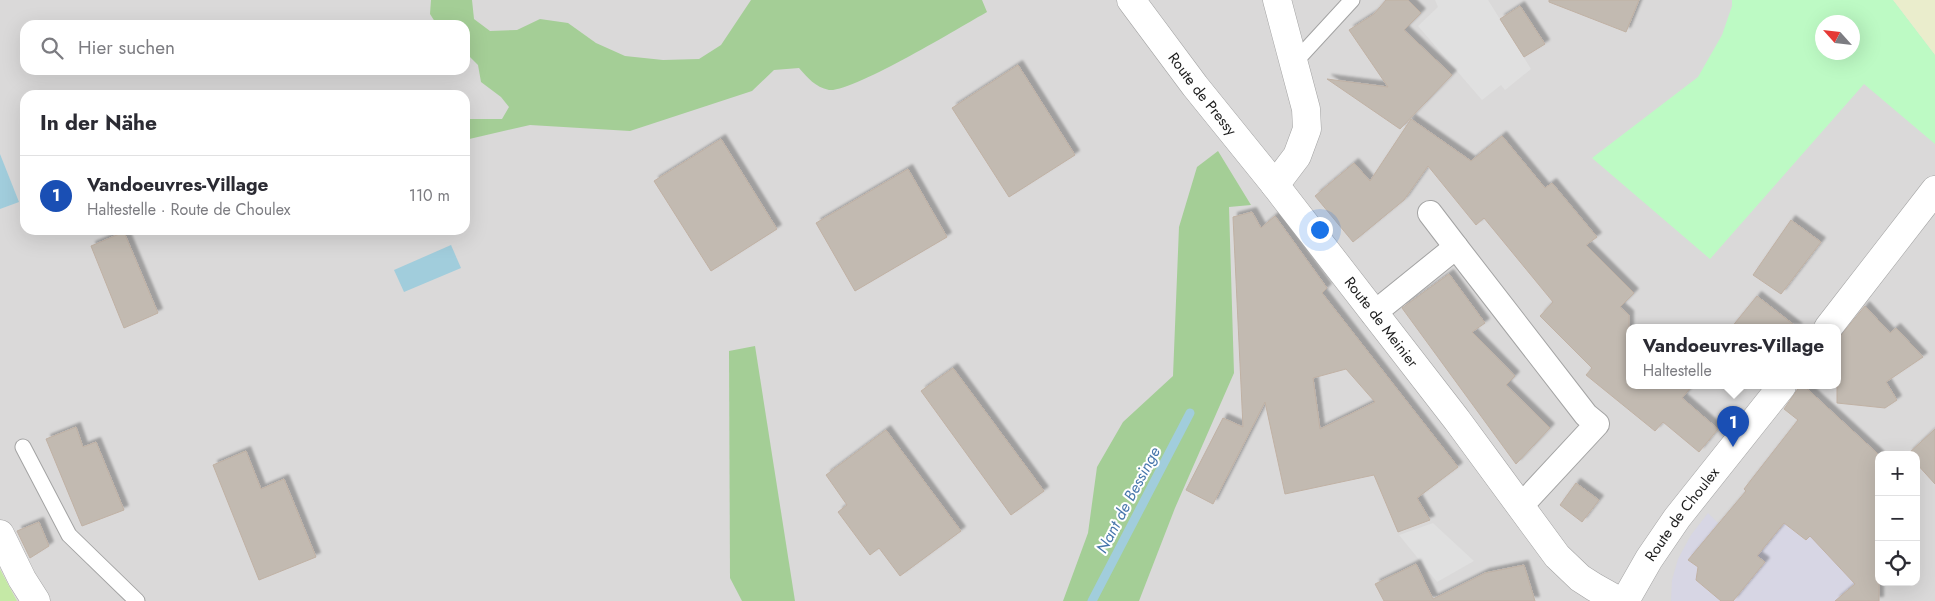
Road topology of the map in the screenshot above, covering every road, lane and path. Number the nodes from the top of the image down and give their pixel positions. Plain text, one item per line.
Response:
1 (1131, 0) edge
2 (1277, 0) edge
3 (1352, 0) edge
4 (1294, 63) junction
5 (1275, 185) junction
6 (1935, 190) edge
7 (1430, 213) dead end
8 (1456, 247) junction
9 (1373, 314) junction
10 (1831, 324) edge
11 (1780, 389) edge
12 (23, 448) dead end
13 (1520, 507) junction
14 (0, 534) edge
15 (36, 601) edge
16 (137, 601) edge
17 (1619, 601) edge
18 (1625, 601) edge

1 - 5 street, Route de Pressy
2 - 4 street
3 - 4 lane
4 - 5 street
5 - 9 street, Route de Meinier
6 - 10 street
7 - 8 street
8 - 9 street
8 - 13 street
9 - 13 street, Route de Meinier
11 - 18 street, Route de Choulex
12 - 16 lane
13 - 17 street, Route de Meinier
14 - 15 street

